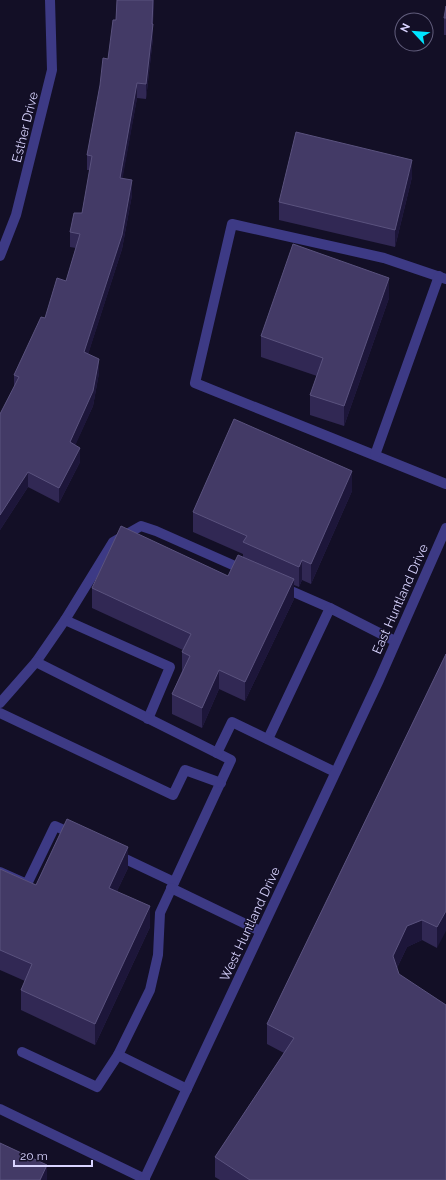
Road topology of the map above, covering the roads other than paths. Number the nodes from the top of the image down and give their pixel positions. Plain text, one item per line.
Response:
1 (50, 0) edge
2 (0, 256) edge
3 (443, 277) edge
4 (375, 455) junction
5 (446, 484) edge
6 (446, 528) edge
7 (256, 576) edge
8 (271, 582) edge
9 (330, 608) junction
10 (64, 620) junction
11 (395, 641) junction
12 (36, 662) junction
13 (378, 680) joint
14 (0, 704) edge
15 (0, 713) edge
16 (148, 719) junction
17 (268, 739) junction
18 (217, 753) junction
19 (335, 772) junction
20 (221, 783) junction
21 (83, 839) edge
22 (111, 852) edge
23 (0, 872) edge
24 (173, 885) junction
25 (260, 932) junction
26 (22, 1052) dead end
27 (118, 1055) junction
28 (187, 1089) junction
29 (0, 1109) edge
30 (144, 1180) edge

1 - 2 street, Esther Drive
3 - 4 street
3 - 4 street
4 - 5 street
6 - 11 street, East Huntland Drive
7 - 10 street
8 - 9 street
9 - 11 street
9 - 17 street
10 - 12 street
10 - 16 street
11 - 13 street, East Huntland Drive
12 - 14 street
12 - 16 street
13 - 19 street, West Huntland Drive
15 - 20 street
16 - 18 street
17 - 18 street
17 - 19 street
18 - 20 street
19 - 25 street, West Huntland Drive
20 - 24 street
21 - 23 street
22 - 24 street
24 - 25 street
24 - 27 street
25 - 28 street, West Huntland Drive
26 - 27 street
27 - 28 street
28 - 30 street, West Huntland Drive
29 - 30 street

